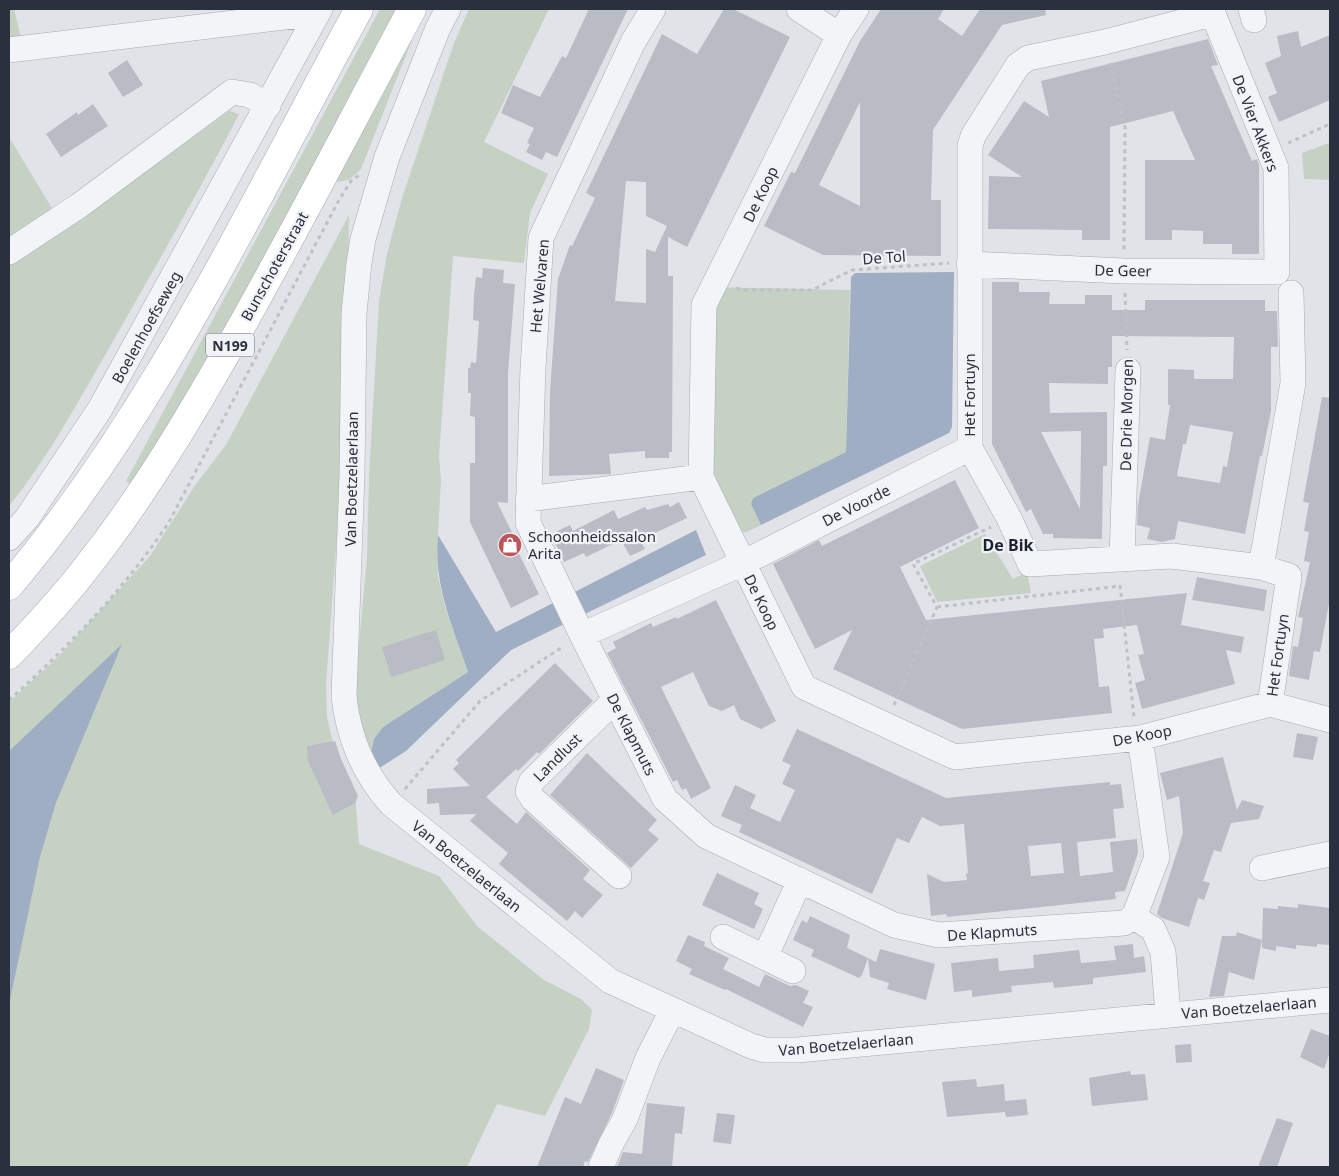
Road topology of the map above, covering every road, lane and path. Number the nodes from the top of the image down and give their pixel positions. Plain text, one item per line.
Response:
1 (358, 9) edge
2 (412, 9) edge
3 (448, 9) edge
4 (653, 9) edge
5 (799, 9) edge
6 (856, 9) edge
7 (319, 11) edge
8 (1211, 12) edge
9 (839, 35) junction
10 (1105, 42) junction
11 (9, 50) edge
12 (268, 106) junction
13 (1330, 124) edge
14 (1269, 151) junction
15 (9, 252) edge
16 (969, 264) junction
17 (1124, 271) junction
18 (1277, 272) joint
19 (717, 280) junction
20 (1291, 293) dead end
21 (1128, 370) joint
22 (970, 448) junction
23 (701, 477) junction
24 (528, 499) junction
25 (1009, 518) junction
26 (9, 538) edge
27 (1122, 559) junction
28 (743, 563) junction
29 (1261, 567) junction
30 (9, 586) edge
31 (1120, 586) junction
32 (937, 607) junction
33 (582, 635) junction
34 (9, 655) edge
35 (615, 700) junction
36 (1270, 704) junction
37 (1330, 720) edge
38 (885, 727) junction
39 (1140, 738) junction
40 (391, 804) junction
41 (1330, 854) edge
42 (1262, 868) dead end
43 (619, 876) dead end
44 (800, 880) junction
45 (1134, 917) junction
46 (723, 937) dead end
47 (765, 957) junction
48 (792, 971) dead end
49 (1330, 1000) edge
50 (672, 1012) junction
51 (1168, 1014) junction
52 (601, 1167) edge

1 - 30 main road, N199
2 - 34 main road, Bunschoterstraat / N199
3 - 40 street, Van Boetzelaerlaan
4 - 24 street, Het Welvaren
5 - 9 street
6 - 9 street, De Koop
7 - 11 street, Boelenhoefseweg
7 - 12 street, Boelenhoefseweg
8 - 10 street, Het Fortuyn
8 - 14 street, De Vier Akkers
9 - 19 street, De Koop
10 - 16 street, Het Fortuyn
10 - 17 path, De Drie Morgen
12 - 15 street
12 - 26 street, Boelenhoefseweg
13 - 14 path
14 - 18 street, De Vier Akkers
16 - 17 street, De Geer
16 - 19 path, De Tol
16 - 22 street, Het Fortuyn
17 - 18 street, De Geer
17 - 21 path, De Drie Morgen
19 - 23 street, De Koop
20 - 29 street
21 - 27 street, De Drie Morgen
22 - 25 street, Het Fortuyn
22 - 28 street, De Voorde
23 - 24 street
23 - 28 street, De Koop
24 - 33 street, Het Welvaren
25 - 27 street, Het Fortuyn
25 - 32 path
27 - 29 street, Het Fortuyn
27 - 31 path
28 - 33 street
28 - 38 street, De Koop
29 - 36 street, Het Fortuyn
31 - 32 path
31 - 39 path
32 - 38 path
33 - 35 street, De Klapmuts
33 - 40 path
35 - 43 street, Landlust
35 - 44 street, De Klapmuts
36 - 37 street, De Koop
36 - 39 street, De Koop
38 - 39 street, De Koop
39 - 45 street
40 - 50 street, Van Boetzelaerlaan
41 - 42 street
44 - 45 street, De Klapmuts
44 - 47 street
45 - 51 street
46 - 47 street
47 - 48 street
49 - 51 street, Van Boetzelaerlaan
50 - 51 street, Van Boetzelaerlaan
50 - 52 street

